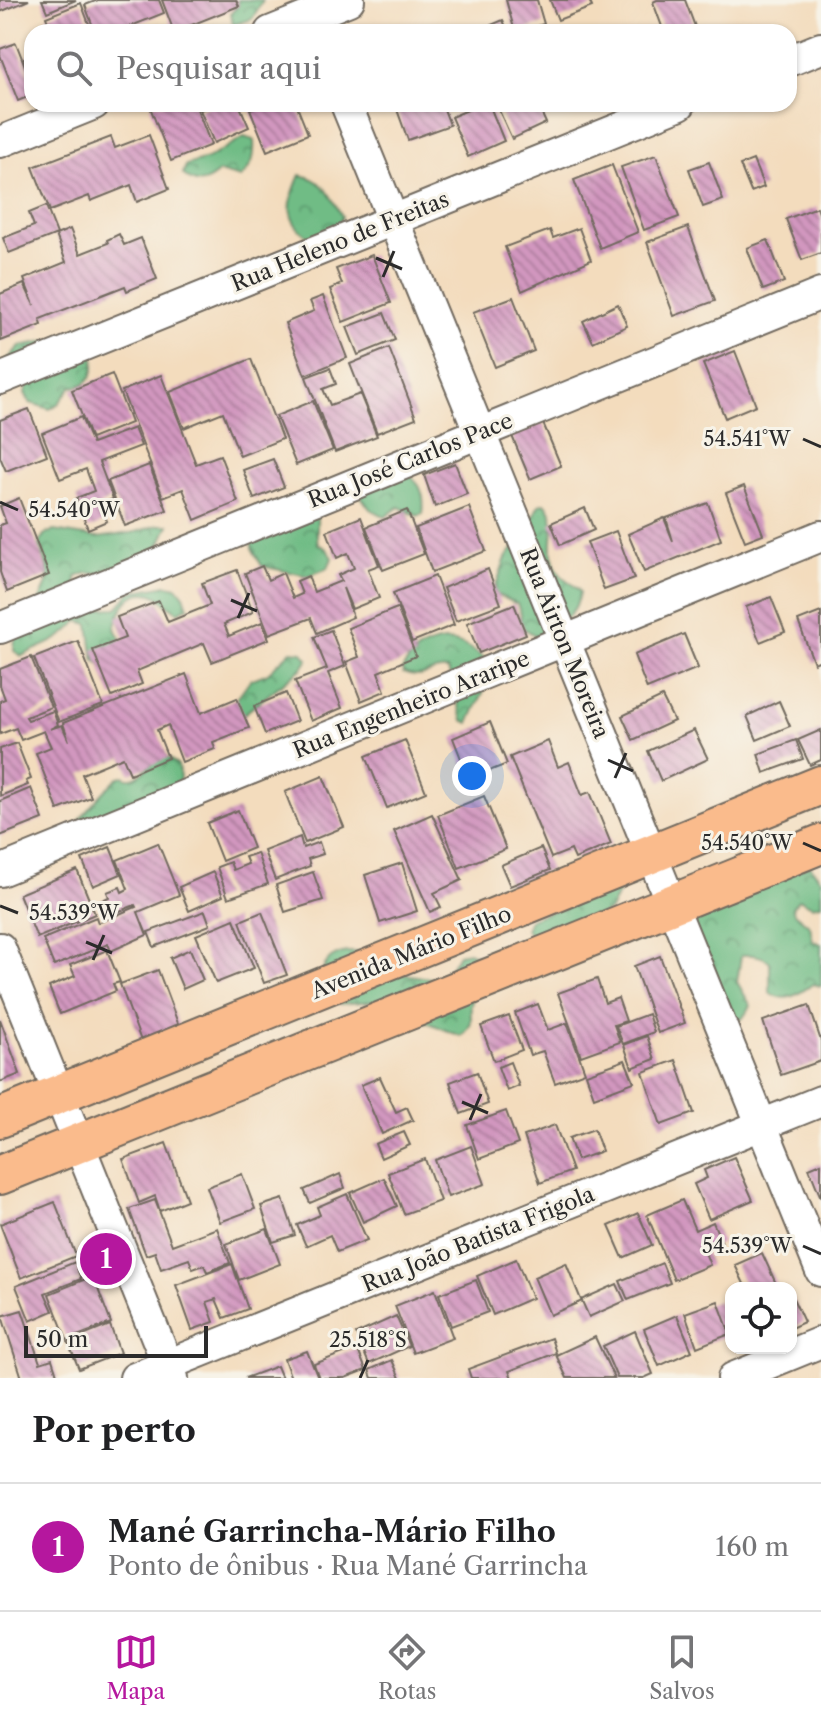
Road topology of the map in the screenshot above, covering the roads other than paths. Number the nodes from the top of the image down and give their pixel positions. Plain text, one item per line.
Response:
1 (349, 0) edge
2 (310, 16) edge
3 (290, 24) edge
4 (821, 48) edge
5 (797, 58) edge
6 (74, 112) edge
7 (349, 112) edge
8 (660, 112) edge
9 (0, 142) edge
10 (393, 219) junction
11 (821, 294) edge
12 (0, 379) edge
13 (479, 432) junction
14 (821, 536) edge
15 (0, 628) edge
16 (564, 641) junction
17 (821, 785) edge
18 (821, 844) edge
19 (651, 855) junction
20 (0, 871) edge
21 (672, 906) junction
22 (0, 948) edge
23 (59, 1094) junction
24 (821, 1101) edge
25 (0, 1118) edge
26 (761, 1125) junction
27 (79, 1143) junction
28 (0, 1175) edge
29 (821, 1271) edge
30 (821, 1342) edge
31 (171, 1371) edge
32 (135, 1378) edge
33 (733, 1378) edge

1 - 2 street
2 - 3 street
4 - 5 street
6 - 9 street
7 - 10 street, Rua Airton Moreira
8 - 10 street, Rua Heleno de Freitas
10 - 12 street, Rua Heleno de Freitas
10 - 13 street, Rua Airton Moreira
11 - 13 street, Rua José Carlos Pace
13 - 15 street, Rua José Carlos Pace
13 - 16 street, Rua Airton Moreira
14 - 16 street, Rua Engenheiro Araripe
16 - 19 street, Rua Airton Moreira
16 - 20 street, Rua Engenheiro Araripe
17 - 19 main road, Avenida Mário Filho
18 - 21 main road
19 - 21 street, Rua Airton Moreira
19 - 23 main road, Avenida Mário Filho
21 - 26 street, Rua Airton Moreira
21 - 27 main road
22 - 23 street
23 - 25 main road, Avenida Mário Filho
23 - 27 street
24 - 26 street, Rua João Batista Frigola
26 - 29 street, Rua Airton Moreira
26 - 31 street, Rua João Batista Frigola
27 - 28 main road
27 - 31 street
30 - 33 street
31 - 32 street, Rua João Batista Frigola

